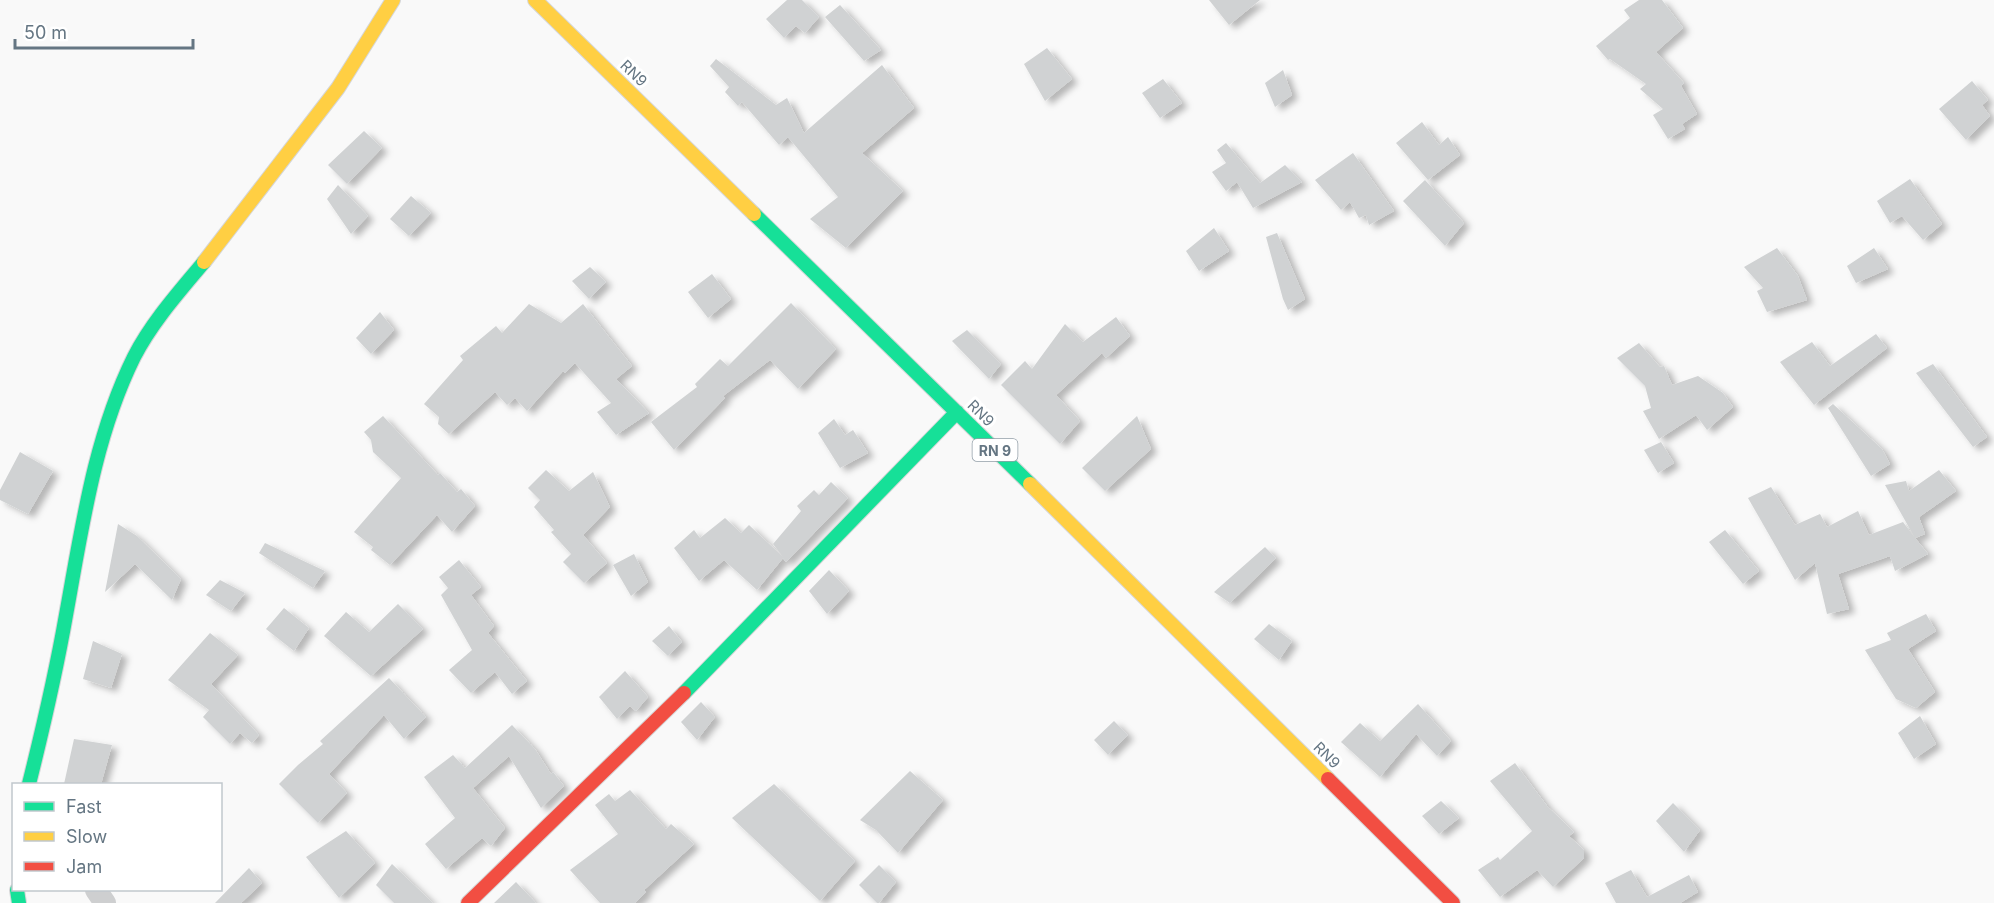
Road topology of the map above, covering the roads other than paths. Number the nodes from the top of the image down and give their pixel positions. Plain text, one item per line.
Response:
1 (393, 0) edge
2 (535, 0) edge
3 (957, 412) junction
4 (29, 783) edge
5 (468, 903) edge
6 (1453, 903) edge

1 - 4 main road
2 - 3 main road, RN9 / RN 9
3 - 5 main road
3 - 6 main road, RN9 / RN 9

